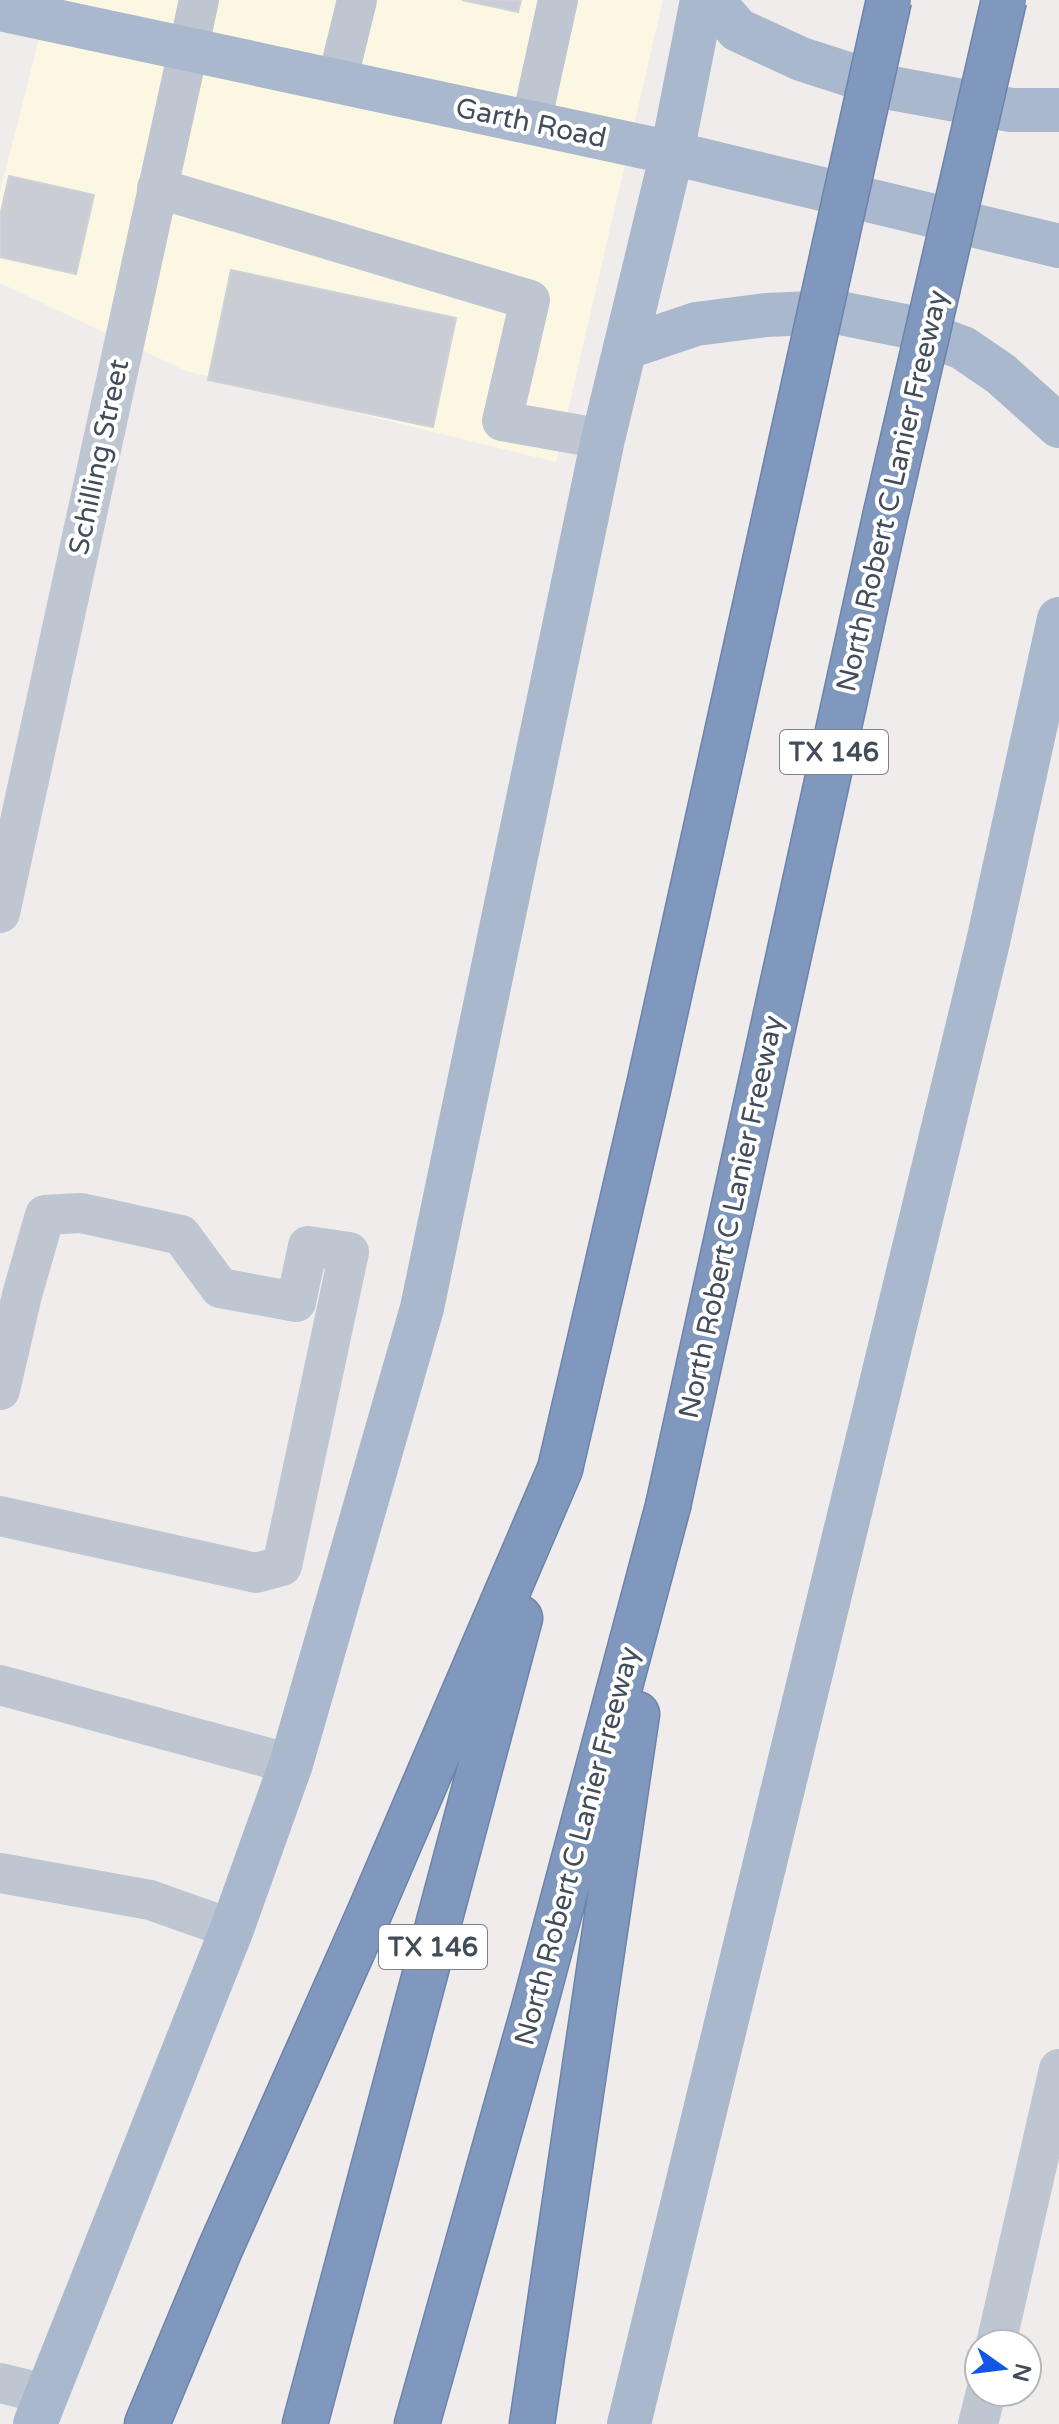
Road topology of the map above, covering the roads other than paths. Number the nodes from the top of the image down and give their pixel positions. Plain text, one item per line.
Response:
1 (199, 0) edge
2 (357, 0) edge
3 (558, 0) edge
4 (702, 0) edge
5 (712, 0) edge
6 (889, 0) edge
7 (1004, 0) edge
8 (0, 9) edge
9 (187, 50) junction
10 (337, 82) junction
11 (1059, 110) edge
12 (531, 123) junction
13 (672, 153) junction
14 (157, 188) junction
15 (1059, 246) edge
16 (625, 348) junction
17 (1059, 426) edge
18 (603, 439) junction
19 (1059, 619) edge
20 (0, 913) edge
21 (11, 1292) edge
22 (0, 1390) edge
23 (560, 1469) junction
24 (668, 1506) junction
25 (0, 1516) edge
26 (0, 1685) edge
27 (291, 1764) junction
28 (0, 1873) edge
29 (232, 1929) junction
30 (1059, 2069) edge
31 (1000, 2328) edge
32 (0, 2383) edge
33 (40, 2409) edge
34 (147, 2424) edge
35 (305, 2424) edge
36 (417, 2424) edge
37 (532, 2424) edge
38 (629, 2424) edge

1 - 9 street, Schilling Street
2 - 10 street
3 - 12 street
4 - 13 main road
5 - 11 main road
6 - 23 highway, TX 146, bridge
7 - 24 highway, North Robert C Lanier Freeway / TX 146, bridge
8 - 9 main road, Garth Road
9 - 10 main road, Garth Road
9 - 14 street, Schilling Street
10 - 12 main road, Garth Road
12 - 13 main road, Garth Road
13 - 15 main road, Garth Road
13 - 16 main road
14 - 18 street
14 - 20 street, Schilling Street
16 - 17 main road
16 - 18 main road
18 - 27 main road
19 - 38 main road
21 - 22 street
21 - 25 street
23 - 34 highway
23 - 35 highway, TX 146
24 - 36 highway, North Robert C Lanier Freeway / TX 146
24 - 37 highway
26 - 27 street
27 - 29 main road
28 - 29 street
29 - 33 main road
30 - 31 street
32 - 33 street

